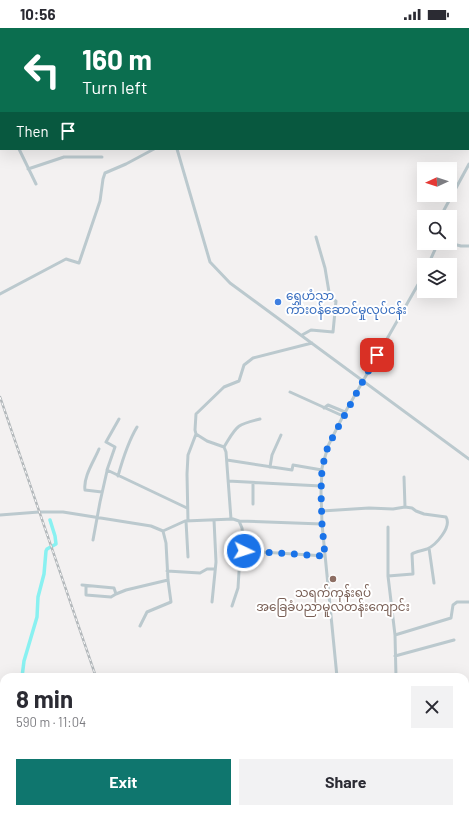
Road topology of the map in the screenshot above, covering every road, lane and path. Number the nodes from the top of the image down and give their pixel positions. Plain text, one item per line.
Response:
1 (19, 150) edge
2 (152, 150) edge
3 (178, 150) edge
4 (102, 157) dead end
5 (469, 164) edge
6 (28, 169) junction
7 (36, 184) dead end
8 (444, 210) edge
9 (316, 237) dead end
10 (457, 245) edge
11 (469, 246) edge
12 (417, 286) edge
13 (0, 294) edge
14 (302, 335) junction
15 (312, 343) junction
16 (363, 380) junction
17 (290, 392) dead end
18 (324, 408) junction
19 (345, 412) junction
20 (343, 416) junction
21 (260, 418) dead end
22 (118, 419) dead end
23 (137, 427) dead end
24 (196, 434) junction
25 (281, 435) dead end
26 (224, 447) junction
27 (99, 449) dead end
28 (469, 459) edge
29 (227, 460) junction
30 (270, 466) junction
31 (322, 470) junction
32 (107, 471) junction
33 (118, 476) junction
34 (404, 477) dead end
35 (228, 481) junction
36 (253, 483) junction
37 (321, 486) junction
38 (102, 492) junction
39 (253, 504) dead end
40 (404, 507) junction
41 (187, 508) junction
42 (322, 511) junction
43 (0, 515) edge
44 (97, 518) junction
45 (231, 519) junction
46 (214, 520) junction
47 (187, 521) junction
48 (239, 521) junction
49 (322, 524) junction
50 (388, 527) dead end
51 (163, 531) junction
52 (93, 540) dead end
53 (429, 548) junction
54 (244, 551) junction
55 (325, 556) junction
56 (188, 557) dead end
57 (215, 569) junction
58 (167, 571) junction
59 (388, 576) junction
60 (168, 580) junction
61 (434, 583) dead end
62 (82, 585) dead end
63 (86, 586) junction
64 (116, 594) junction
65 (212, 602) dead end
66 (469, 602) edge
67 (232, 606) dead end
68 (140, 626) dead end
69 (395, 635) junction
70 (454, 640) dead end
71 (395, 656) junction
72 (337, 673) edge
73 (396, 673) edge

1 - 6 street
2 - 13 street
3 - 14 street
4 - 6 street
5 - 8 street
6 - 7 street
9 - 14 street
10 - 11 street
12 - 16 street
14 - 15 street
15 - 16 street
15 - 24 street
16 - 19 street
16 - 28 street
17 - 18 street
18 - 19 street
18 - 20 street
19 - 20 street
20 - 31 street
21 - 26 street
22 - 32 street
23 - 33 street
24 - 26 street
24 - 41 street
25 - 30 street
26 - 29 street
27 - 38 street
29 - 30 street
29 - 35 street
30 - 31 street
31 - 37 street
32 - 33 street
32 - 38 street
33 - 41 street
34 - 40 street
35 - 36 street
35 - 45 street
36 - 37 street
36 - 39 street
37 - 42 street
38 - 44 street
40 - 42 street
40 - 53 street
41 - 47 street
42 - 49 street
43 - 44 street
44 - 51 street
44 - 52 street
45 - 46 street
45 - 48 street
46 - 47 street
46 - 57 street
47 - 51 street
47 - 56 street
48 - 49 street
48 - 54 street
49 - 55 street
50 - 59 street
51 - 58 street
53 - 59 street
53 - 61 street
54 - 55 street
54 - 67 street
55 - 72 street
57 - 58 street
57 - 65 street
58 - 60 street
59 - 69 street
60 - 64 street
60 - 68 street
62 - 63 street
63 - 64 street
63 - 64 street
66 - 69 street
69 - 71 street
70 - 71 street
71 - 73 street

